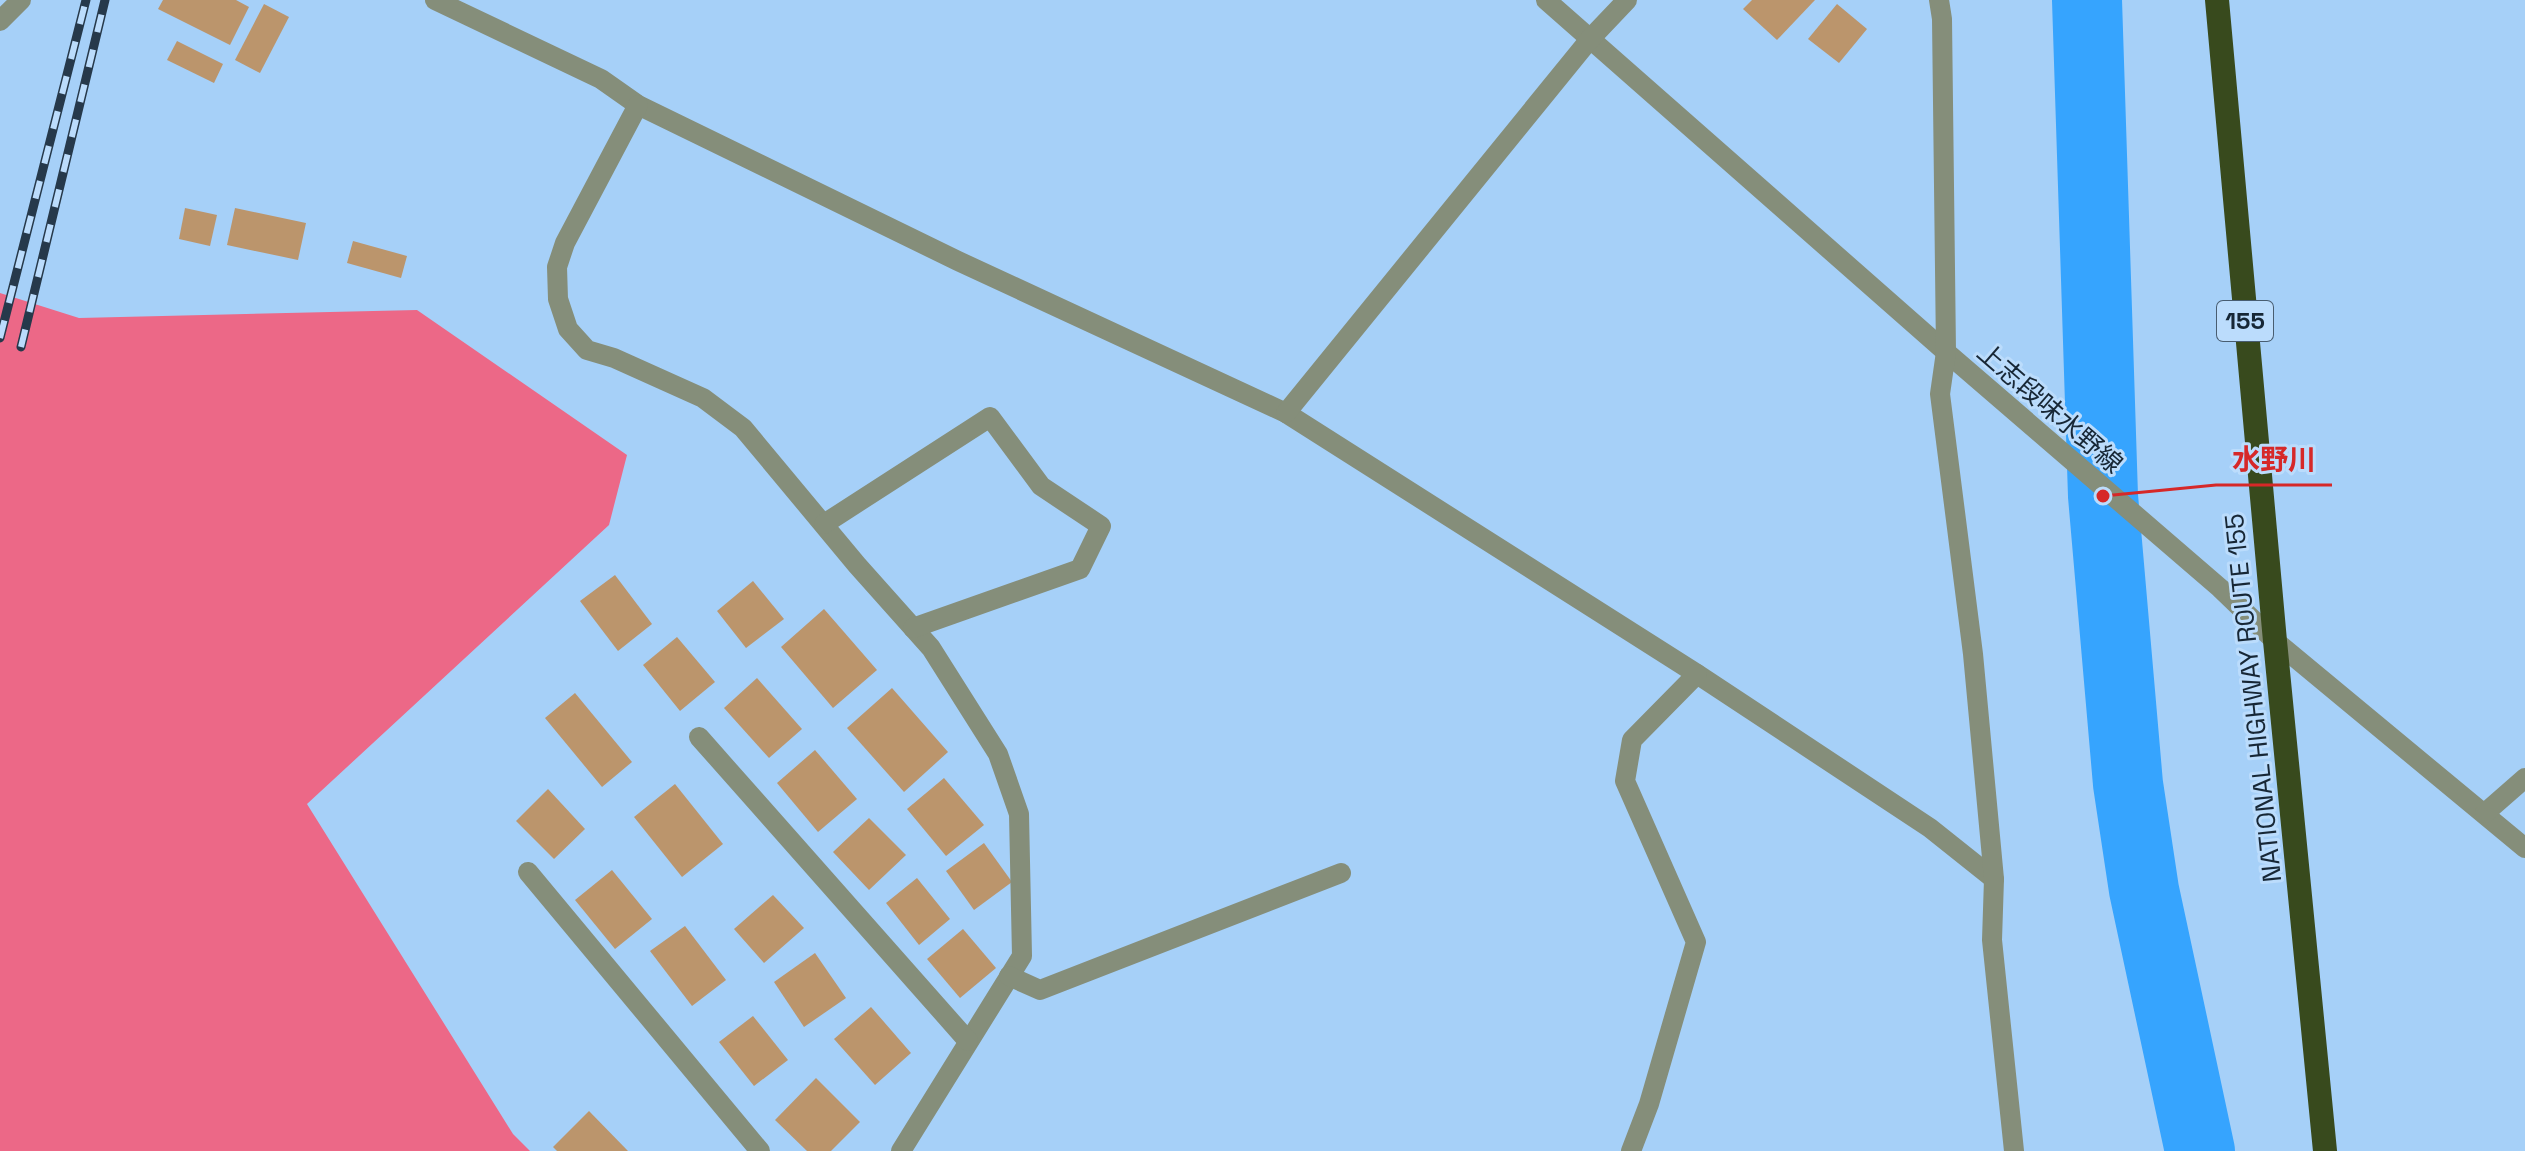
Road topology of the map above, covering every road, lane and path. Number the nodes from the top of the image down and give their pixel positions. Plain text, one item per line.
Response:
1 (21, 0) edge
2 (435, 0) edge
3 (1546, 0) edge
4 (1627, 0) edge
5 (1939, 0) edge
6 (2217, 0) edge
7 (0, 21) edge
8 (1590, 39) junction
9 (638, 105) junction
10 (1946, 352) junction
11 (1286, 413) junction
12 (824, 524) junction
13 (913, 628) junction
14 (2275, 641) junction
15 (1697, 674) junction
16 (699, 737) dead end
17 (2525, 778) edge
18 (2485, 813) junction
19 (2525, 848) edge
20 (528, 872) dead end
21 (1341, 873) dead end
22 (1994, 879) junction
23 (1009, 976) junction
24 (968, 1041) junction
25 (760, 1151) edge
26 (901, 1151) edge
27 (1631, 1151) edge
28 (2014, 1151) edge
29 (2325, 1151) edge

1 - 7 street
2 - 9 street
3 - 8 street, 上志段味水野線
4 - 8 street
5 - 10 street
6 - 14 highway, NATIONAL HIGHWAY ROUTE 155 / 155
8 - 10 street, 上志段味水野線
8 - 11 street
9 - 11 street
9 - 12 street
10 - 14 street, 上志段味水野線
10 - 22 street
11 - 15 street
12 - 13 street
12 - 13 street
13 - 23 street
14 - 18 street, 上志段味水野線
14 - 29 highway, NATIONAL HIGHWAY ROUTE 155 / 155
15 - 22 street
15 - 27 street
16 - 24 street
17 - 18 street
18 - 19 street, 上志段味水野線
20 - 25 street
21 - 23 street
22 - 28 street
23 - 24 street
24 - 26 street

